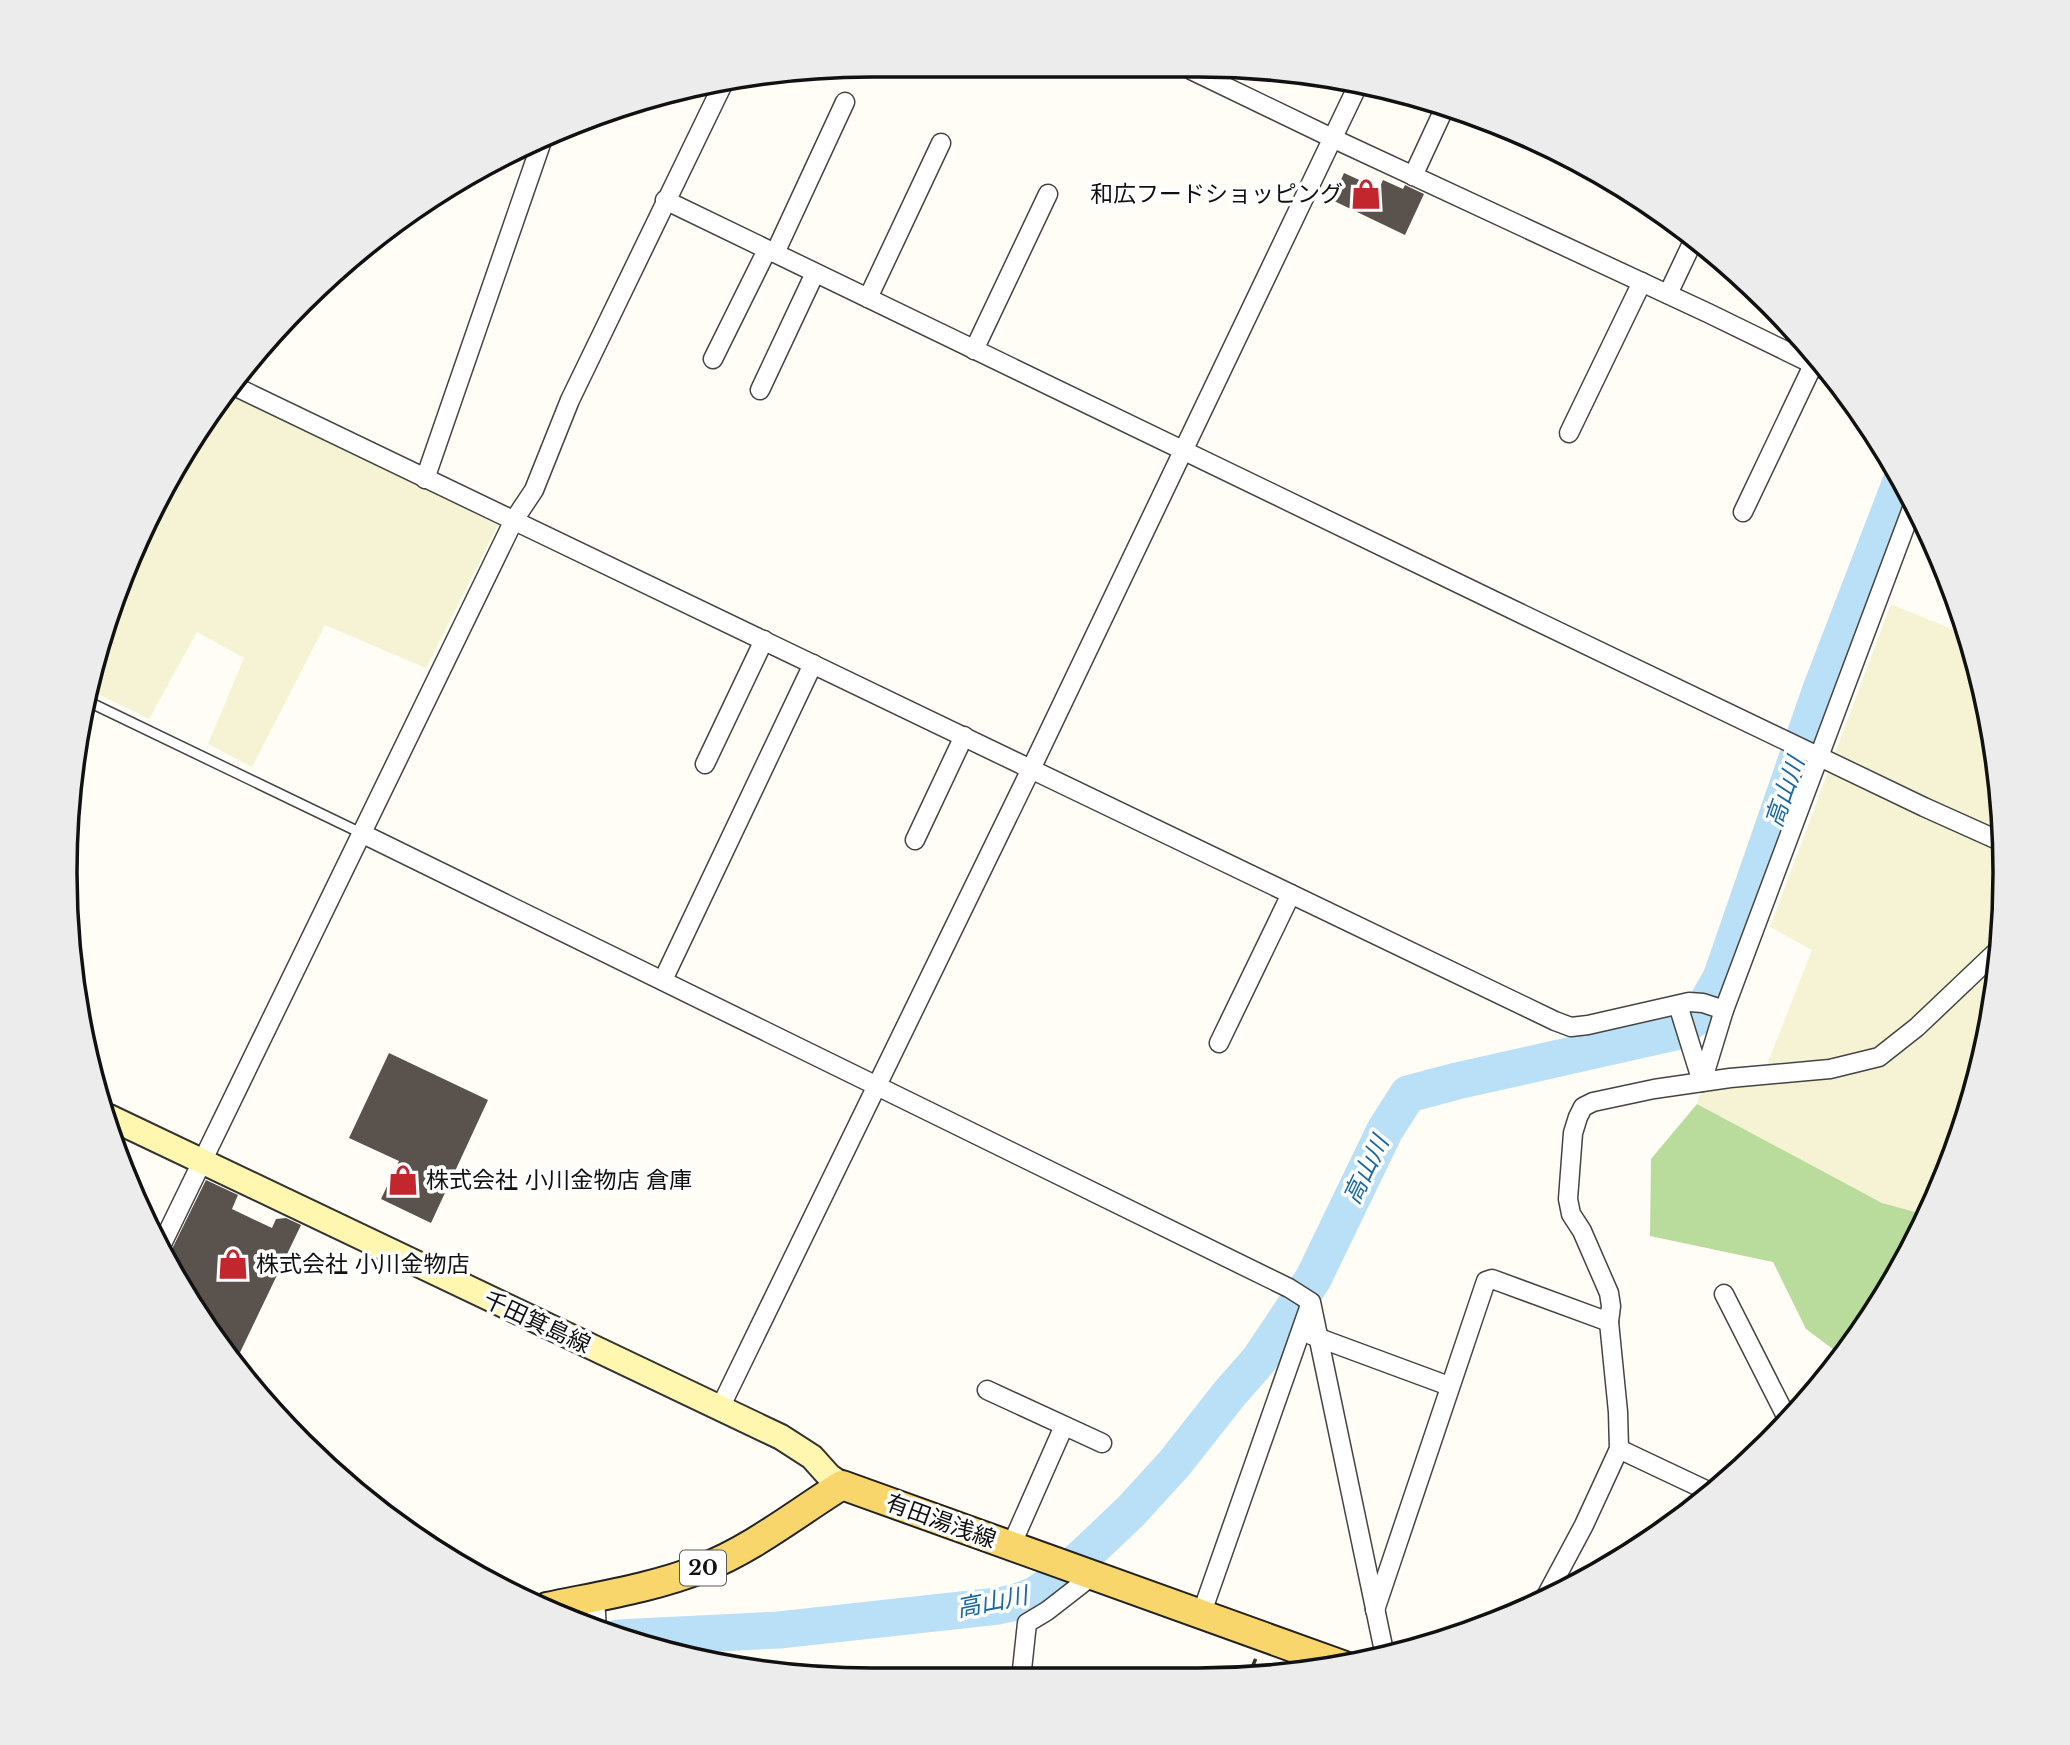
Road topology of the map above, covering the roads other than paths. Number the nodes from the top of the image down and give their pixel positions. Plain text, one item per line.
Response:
1 (1206, 77) edge
2 (720, 92) edge
3 (1354, 92) edge
4 (845, 102) dead end
5 (1441, 115) edge
6 (1332, 138) junction
7 (941, 143) dead end
8 (538, 151) edge
9 (1413, 176) junction
10 (1048, 194) dead end
11 (665, 200) junction
12 (1690, 248) edge
13 (771, 251) junction
14 (815, 272) junction
15 (1642, 282) junction
16 (1668, 294) junction
17 (868, 298) junction
18 (974, 350) junction
19 (713, 359) dead end
20 (1807, 362) edge
21 (1817, 374) edge
22 (240, 389) edge
23 (760, 390) dead end
24 (1569, 433) dead end
25 (1181, 451) junction
26 (425, 479) junction
27 (1743, 512) dead end
28 (1909, 517) edge
29 (514, 520) junction
30 (764, 640) junction
31 (813, 664) junction
32 (95, 705) edge
33 (964, 736) junction
34 (1820, 757) junction
35 (705, 764) dead end
36 (1031, 769) junction
37 (360, 833) junction
38 (1992, 837) edge
39 (915, 840) dead end
40 (1292, 894) junction
41 (1988, 960) edge
42 (663, 980) junction
43 (1678, 1005) junction
44 (1724, 1010) junction
45 (1219, 1044) dead end
46 (1702, 1082) junction
47 (877, 1085) junction
48 (117, 1121) edge
49 (201, 1162) junction
50 (166, 1236) edge
51 (1724, 1294) dead end
52 (1609, 1322) junction
53 (1310, 1334) junction
54 (1449, 1386) junction
55 (987, 1390) dead end
56 (720, 1408) junction
57 (1783, 1411) edge
58 (1064, 1426) junction
59 (1102, 1443) dead end
60 (1619, 1449) junction
61 (842, 1485) junction
62 (1701, 1488) edge
63 (1012, 1546) junction
64 (1089, 1574) junction
65 (1552, 1584) edge
66 (595, 1597) junction
67 (561, 1604) edge
68 (1375, 1610) junction
69 (1201, 1615) junction
70 (596, 1618) edge
71 (1383, 1646) edge
72 (1322, 1658) edge
73 (1022, 1668) edge

1 - 6 street
2 - 11 street
3 - 6 street
4 - 13 street
5 - 9 street
6 - 9 street
6 - 25 street
7 - 17 street
8 - 26 street
9 - 15 street
10 - 18 street
11 - 13 street
11 - 29 street
12 - 16 street
13 - 14 street
13 - 19 street
14 - 17 street
14 - 23 street
15 - 16 street
15 - 24 street
16 - 20 street
17 - 18 street
18 - 25 street
21 - 27 street
22 - 26 street
25 - 34 street
25 - 36 street
26 - 29 street
28 - 34 street
29 - 30 street
29 - 37 street
30 - 31 street
30 - 35 street
31 - 33 street
31 - 42 street
32 - 37 lane
33 - 36 street
33 - 39 street
34 - 38 street
34 - 44 street
36 - 40 street
36 - 47 street
37 - 42 street
37 - 49 street
40 - 43 street
40 - 45 street
41 - 46 street
42 - 47 street
43 - 44 street
43 - 46 street
44 - 46 street
46 - 52 street
47 - 53 street
47 - 56 street
48 - 49 main road, 千田箕島線
49 - 50 street
49 - 56 main road, 千田箕島線
51 - 57 street
52 - 54 street
52 - 60 street
53 - 54 street
53 - 68 street
53 - 69 street
54 - 68 street
55 - 58 street
56 - 61 main road, 千田箕島線
58 - 59 street
58 - 63 street
60 - 62 street
60 - 65 street
61 - 63 main road, 有田湯浅線
61 - 66 main road, 20
63 - 64 main road, 有田湯浅線
64 - 69 main road, 有田湯浅線
64 - 73 street
66 - 67 main road, 20
66 - 70 street
68 - 71 street
69 - 72 main road, 有田湯浅線

